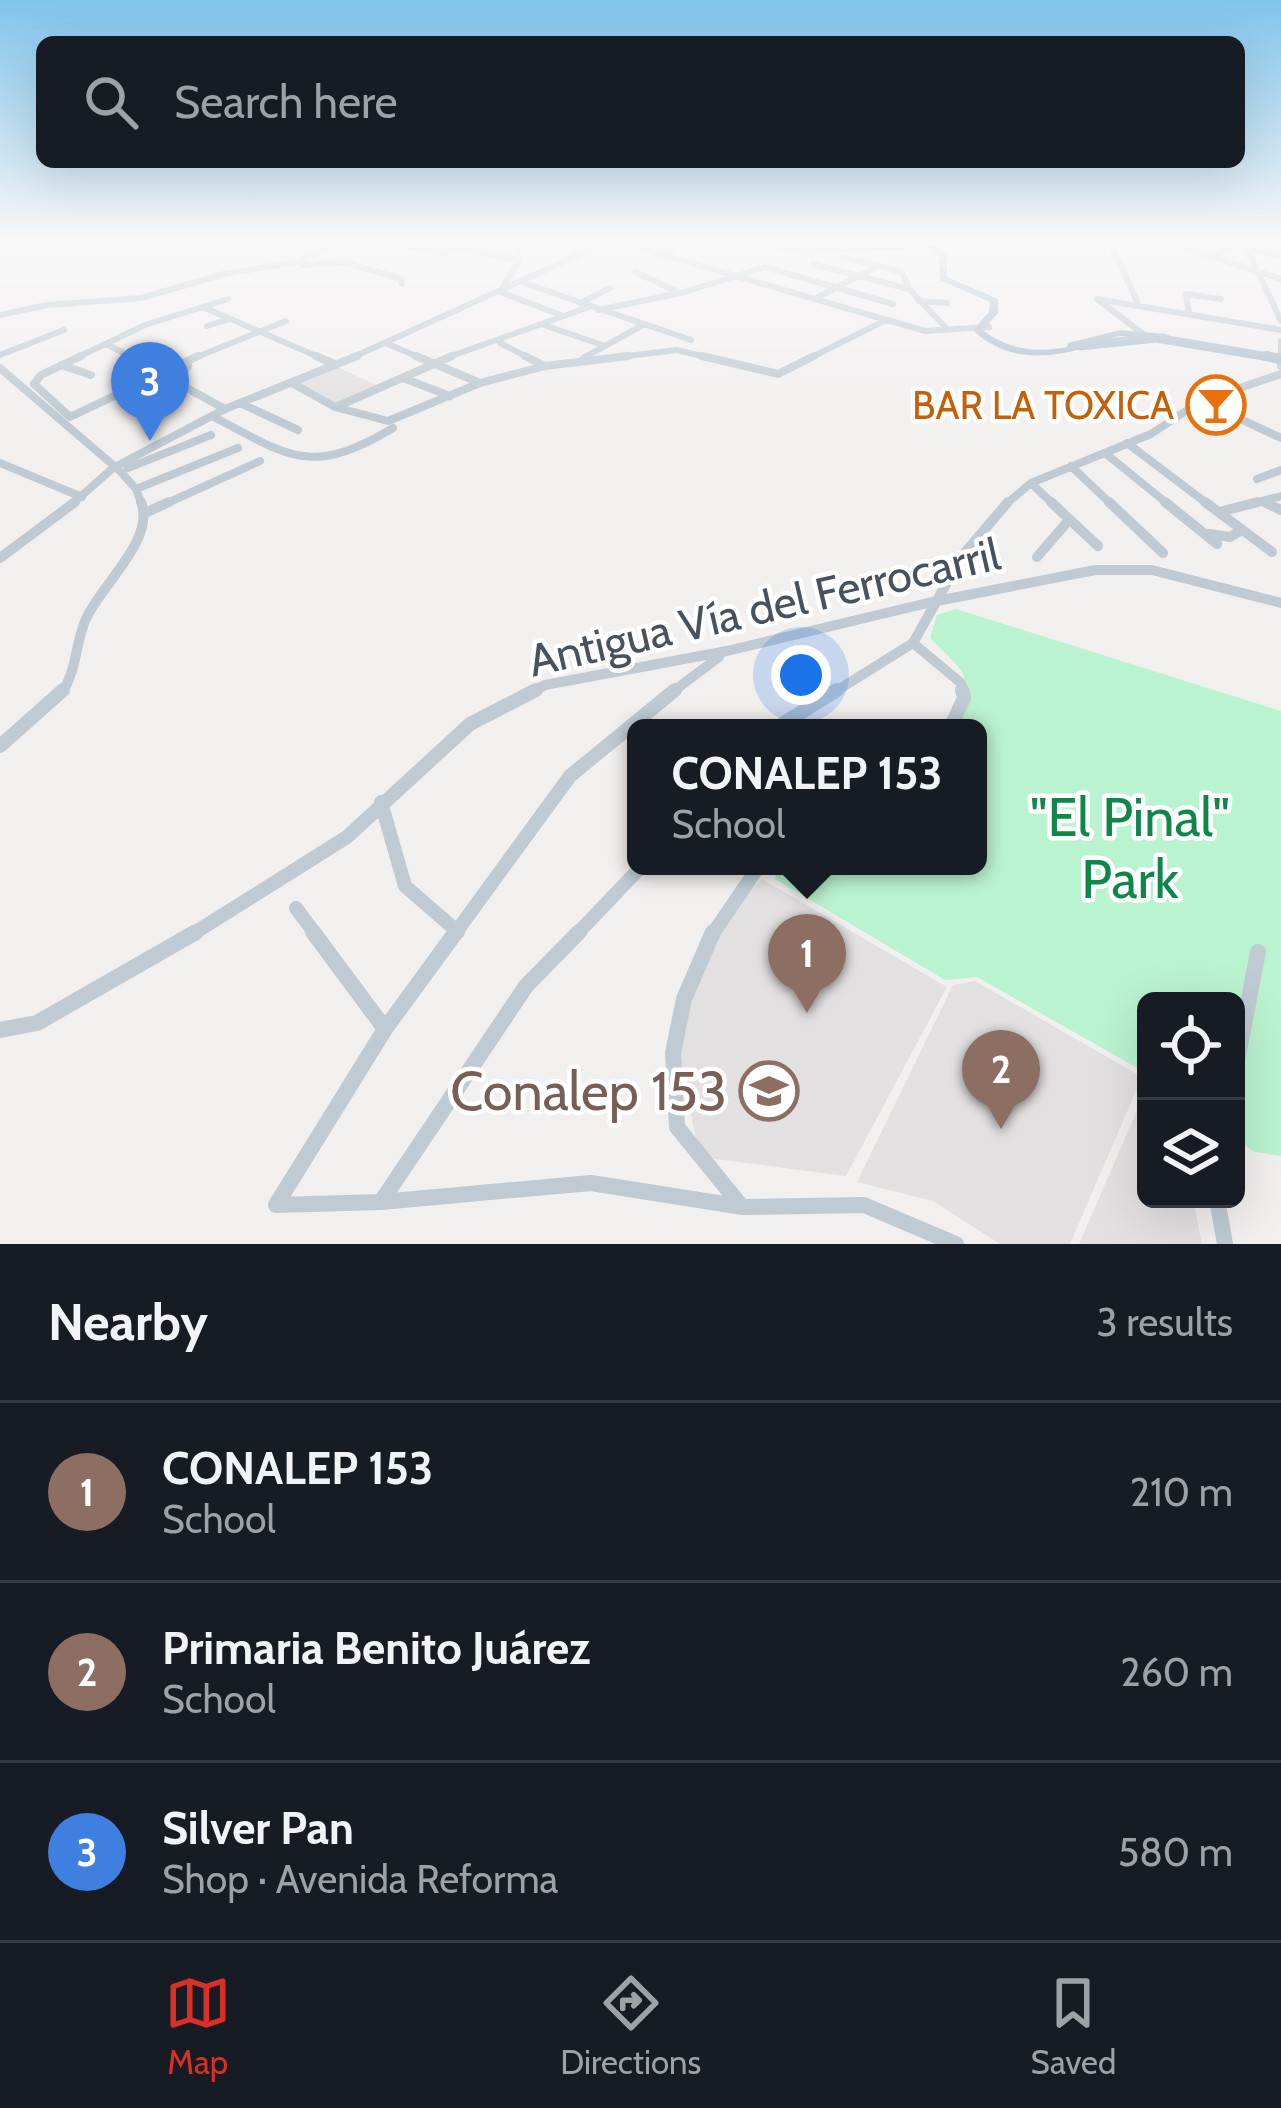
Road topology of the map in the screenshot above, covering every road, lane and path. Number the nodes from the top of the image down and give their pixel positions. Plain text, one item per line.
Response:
1 (68, 302) edge
2 (218, 302) edge
3 (478, 302) edge
4 (526, 302) edge
5 (576, 302) edge
6 (594, 302) edge
7 (622, 302) edge
8 (829, 302) edge
9 (887, 302) edge
10 (921, 302) edge
11 (934, 302) edge
12 (995, 302) edge
13 (1101, 302) edge
14 (1115, 302) edge
15 (1137, 302) edge
16 (1188, 302) edge
17 (947, 303) dead end
18 (893, 304) dead end
19 (1139, 306) junction
20 (203, 307) junction
21 (589, 307) junction
22 (1280, 307) edge
23 (1190, 314) junction
24 (0, 315) edge
25 (563, 316) junction
26 (230, 319) junction
27 (886, 320) junction
28 (286, 321) dead end
29 (1281, 321) edge
30 (544, 325) junction
31 (643, 325) junction
32 (207, 326) dead end
33 (984, 327) junction
34 (64, 330) dead end
35 (947, 330) junction
36 (1281, 330) edge
37 (258, 332) junction
38 (1142, 333) junction
39 (1281, 341) edge
40 (499, 342) junction
41 (106, 344) junction
42 (388, 344) junction
43 (605, 346) junction
44 (1071, 348) junction
45 (676, 350) junction
46 (0, 355) edge
47 (1280, 362) edge
48 (183, 363) junction
49 (433, 363) junction
50 (575, 363) junction
51 (61, 365) junction
52 (338, 365) junction
53 (545, 366) junction
54 (0, 368) edge
55 (91, 375) dead end
56 (396, 378) junction
57 (292, 383) junction
58 (480, 383) junction
59 (16, 386) junction
60 (0, 391) edge
61 (450, 395) junction
62 (52, 399) junction
63 (1202, 401) junction
64 (240, 403) junction
65 (36, 404) junction
66 (335, 407) junction
67 (224, 409) junction
68 (212, 416) junction
69 (394, 428) junction
70 (298, 430) dead end
71 (212, 435) dead end
72 (1281, 438) edge
73 (1127, 443) junction
74 (160, 444) junction
75 (238, 448) dead end
76 (172, 451) junction
77 (1105, 453) junction
78 (3, 457) edge
79 (260, 461) dead end
80 (1071, 466) junction
81 (116, 470) junction
82 (1281, 470) edge
83 (1257, 479) dead end
84 (1031, 483) junction
85 (136, 489) junction
86 (1281, 496) edge
87 (82, 497) junction
88 (1264, 502) junction
89 (1281, 510) edge
90 (1219, 512) junction
91 (146, 513) junction
92 (1070, 520) junction
93 (1242, 530) junction
94 (1205, 534) junction
95 (1217, 544) dead end
96 (1098, 546) dead end
97 (1272, 552) dead end
98 (1163, 553) dead end
99 (1036, 557) dead end
100 (0, 558) edge
101 (932, 602) junction
102 (1281, 603) edge
103 (913, 643) junction
104 (727, 651) junction
105 (637, 719) edge
106 (791, 719) edge
107 (954, 719) edge
108 (627, 727) edge
109 (0, 746) edge
110 (381, 802) junction
111 (633, 875) edge
112 (752, 875) edge
113 (296, 908) dead end
114 (458, 932) junction
115 (1258, 952) dead end
116 (1245, 1019) edge
117 (386, 1029) junction
118 (0, 1030) edge
119 (381, 1202) junction
120 (742, 1207) junction
121 (1218, 1208) edge
122 (956, 1244) edge
123 (1225, 1244) edge

1 - 24 street
2 - 20 street
3 - 42 street
4 - 25 street
5 - 21 street
6 - 21 street
7 - 21 street
8 - 27 street
9 - 18 street
10 - 35 street
11 - 17 street
12 - 33 main road
13 - 38 street
14 - 19 street
15 - 19 street
16 - 23 street
19 - 23 street
20 - 26 street
20 - 41 street
21 - 25 street
21 - 31 street
22 - 29 street
23 - 36 street
25 - 30 street
26 - 32 street
26 - 37 street
27 - 35 street
27 - 45 street
28 - 37 street
30 - 40 street
30 - 43 street
31 - 43 street
31 - 45 street
33 - 35 street
33 - 44 main road
34 - 46 street
37 - 48 street
37 - 52 street
38 - 44 main road
38 - 47 main road
39 - 47 street
40 - 49 street
40 - 53 street
41 - 48 street
41 - 51 street
42 - 49 street
42 - 52 street
43 - 50 street
44 - 47 main road, bridge
45 - 50 street
47 - 63 street
48 - 62 street
48 - 67 street
49 - 56 street
49 - 58 street
50 - 53 street
51 - 55 street
51 - 62 street
52 - 57 street
53 - 58 street
54 - 59 street
56 - 61 street
56 - 66 street
57 - 64 street
57 - 66 street
58 - 61 street
59 - 60 street
59 - 65 street
61 - 69 street
62 - 65 street
63 - 72 street
63 - 73 street
64 - 67 street
64 - 70 street
65 - 81 street
66 - 69 street
67 - 68 street
68 - 69 street
68 - 74 street
71 - 76 street
73 - 77 street
73 - 90 street
74 - 76 street
74 - 81 street
75 - 85 street
76 - 81 street
77 - 80 street
77 - 94 street
78 - 87 street
79 - 91 street
80 - 84 street
80 - 98 street
81 - 85 street
81 - 87 street
82 - 83 street
84 - 92 street
84 - 101 street
85 - 91 street
86 - 88 street
87 - 100 street
88 - 89 street
88 - 90 street
90 - 93 street
91 - 109 street
92 - 96 street
92 - 99 street
93 - 94 street
93 - 97 street
94 - 95 street
101 - 102 street, Antigua Vía del Ferrocarril
101 - 103 street
101 - 104 street, Antigua Vía del Ferrocarril
103 - 106 street
103 - 107 street
104 - 105 street
104 - 110 street, Antigua Vía del Ferrocarril
108 - 114 street
110 - 114 street
110 - 118 street, Antigua Vía del Ferrocarril
111 - 119 street
112 - 120 street
113 - 117 street
114 - 117 street
115 - 116 street
117 - 119 street
119 - 120 street
120 - 122 street
121 - 123 street

